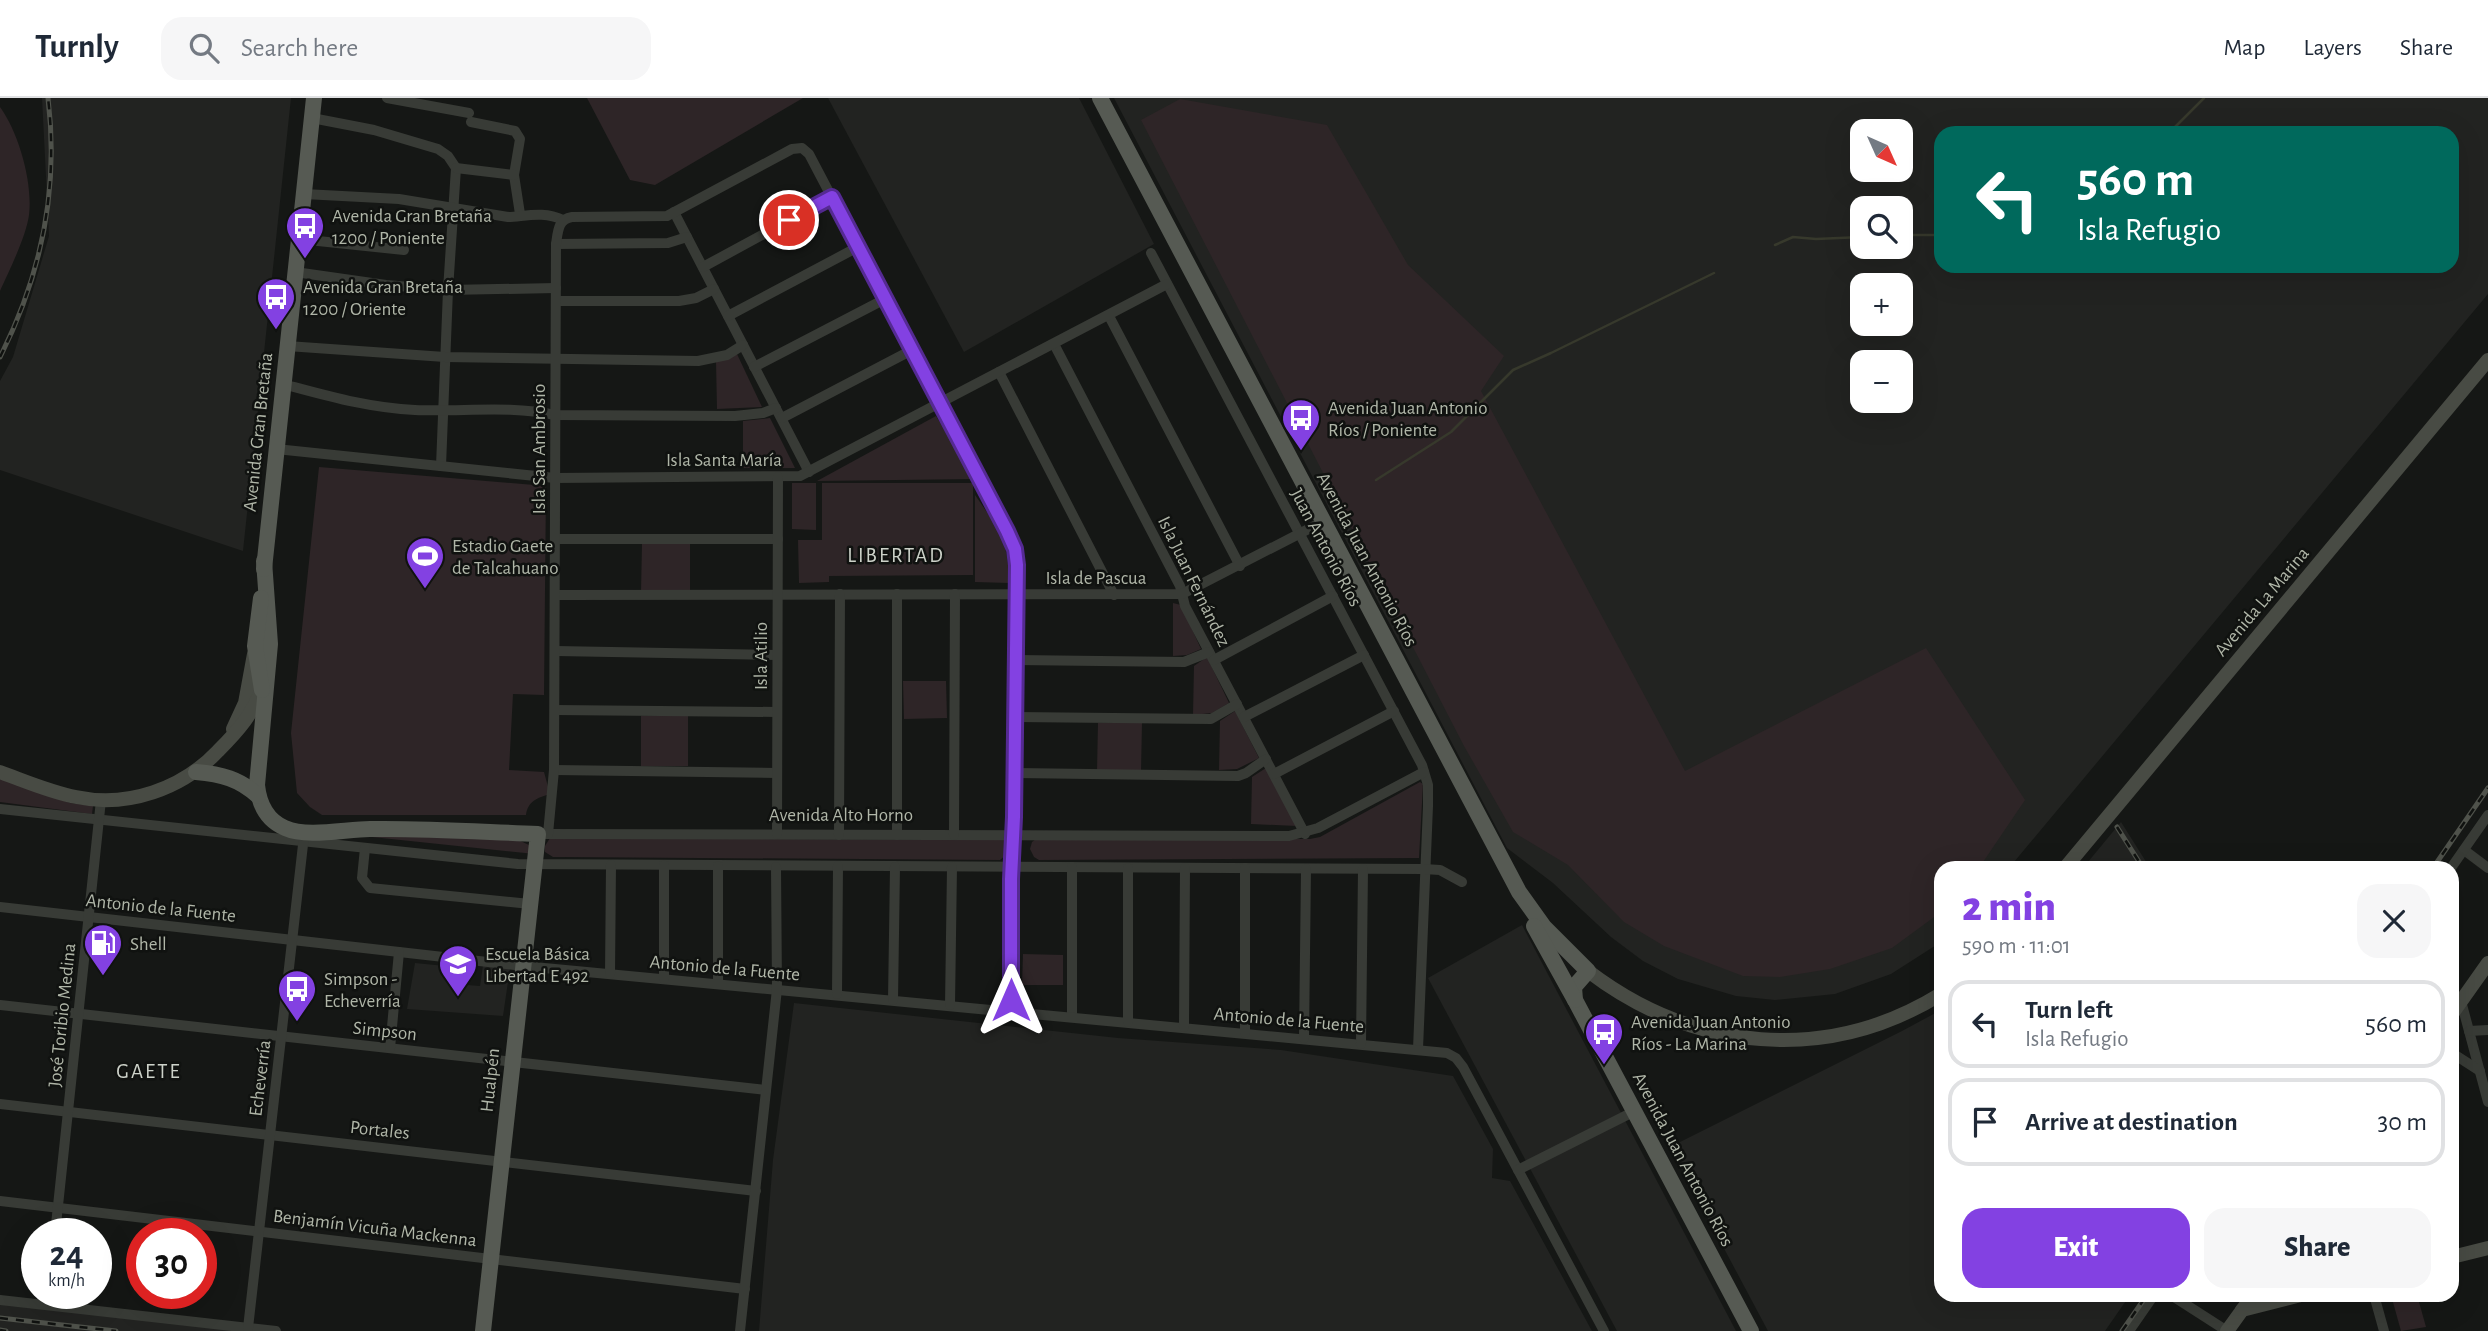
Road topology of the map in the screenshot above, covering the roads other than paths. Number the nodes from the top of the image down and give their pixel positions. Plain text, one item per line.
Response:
1 (314, 98) edge
2 (387, 98) edge
3 (1101, 98) edge
4 (312, 118) junction
5 (456, 168) junction
6 (514, 175) junction
7 (304, 194) junction
8 (832, 197) junction
9 (452, 209) junction
10 (674, 212) junction
11 (520, 214) junction
12 (563, 220) junction
13 (687, 237) junction
14 (299, 239) junction
15 (556, 244) junction
16 (858, 247) junction
17 (404, 250) dead end
18 (1151, 253) dead end
19 (703, 267) junction
20 (295, 272) junction
21 (1167, 284) junction
22 (556, 288) junction
23 (714, 289) junction
24 (448, 290) junction
25 (885, 299) junction
26 (556, 301) junction
27 (728, 316) junction
28 (1108, 316) junction
29 (1054, 344) junction
30 (743, 345) junction
31 (287, 346) junction
32 (912, 350) junction
33 (445, 357) junction
34 (556, 358) junction
35 (2488, 360) edge
36 (754, 367) junction
37 (999, 372) junction
38 (283, 384) junction
39 (940, 404) junction
40 (776, 408) junction
41 (443, 411) junction
42 (555, 415) junction
43 (782, 418) junction
44 (276, 449) junction
45 (441, 466) junction
46 (809, 472) junction
47 (778, 477) junction
48 (555, 478) junction
49 (1324, 522) junction
50 (1300, 534) junction
51 (555, 539) junction
52 (778, 539) junction
53 (264, 561) junction
54 (1240, 566) junction
55 (778, 594) junction
56 (840, 594) junction
57 (897, 594) junction
58 (955, 594) junction
59 (1016, 594) junction
60 (1182, 594) junction
61 (556, 595) junction
62 (1114, 595) junction
63 (1333, 596) junction
64 (255, 646) junction
65 (556, 651) junction
66 (778, 655) junction
67 (1364, 655) junction
68 (1212, 656) junction
69 (270, 660) junction
70 (1015, 660) junction
71 (262, 690) junction
72 (1237, 704) junction
73 (555, 709) junction
74 (265, 710) junction
75 (1394, 710) junction
76 (777, 712) junction
77 (1015, 717) junction
78 (1244, 717) junction
79 (221, 748) junction
80 (1266, 759) junction
81 (554, 770) junction
82 (0, 772) edge
83 (196, 772) junction
84 (1424, 772) junction
85 (777, 773) junction
86 (1015, 774) junction
87 (1274, 774) junction
88 (258, 796) junction
89 (102, 800) junction
90 (0, 809) edge
91 (2488, 815) edge
92 (99, 821) junction
93 (543, 834) junction
94 (777, 834) junction
95 (1305, 834) junction
96 (839, 835) junction
97 (897, 835) junction
98 (954, 835) junction
99 (1014, 835) junction
100 (304, 837) junction
101 (365, 848) junction
102 (2464, 850) junction
103 (2072, 861) edge
104 (2456, 861) edge
105 (534, 865) junction
106 (611, 865) junction
107 (664, 865) junction
108 (718, 866) junction
109 (838, 866) junction
110 (776, 867) junction
111 (895, 867) junction
112 (952, 867) junction
113 (1012, 867) junction
114 (1072, 867) junction
115 (1128, 868) junction
116 (1185, 868) junction
117 (1245, 868) junction
118 (2488, 868) edge
119 (1306, 869) junction
120 (1363, 869) junction
121 (1424, 869) junction
122 (1462, 882) dead end
123 (1519, 892) junction
124 (530, 904) junction
125 (0, 907) edge
126 (89, 917) junction
127 (293, 940) junction
128 (399, 952) junction
129 (2488, 963) edge
130 (523, 966) junction
131 (1588, 971) junction
132 (610, 974) junction
133 (664, 979) junction
134 (718, 983) junction
135 (777, 989) junction
136 (837, 994) junction
137 (1934, 998) edge
138 (893, 1000) junction
139 (1574, 1000) junction
140 (2461, 1001) junction
141 (2459, 1004) edge
142 (0, 1005) edge
143 (950, 1005) junction
144 (1011, 1011) junction
145 (79, 1013) junction
146 (1072, 1016) junction
147 (1128, 1022) junction
148 (1184, 1027) junction
149 (2488, 1030) edge
150 (2469, 1031) junction
151 (1245, 1033) junction
152 (281, 1036) junction
153 (1304, 1038) junction
154 (1361, 1044) junction
155 (390, 1048) junction
156 (1418, 1049) junction
157 (2459, 1058) edge
158 (512, 1062) junction
159 (2480, 1071) junction
160 (766, 1090) junction
161 (2488, 1102) edge
162 (0, 1104) edge
163 (68, 1111) junction
164 (1635, 1111) junction
165 (270, 1134) junction
166 (501, 1160) junction
167 (1518, 1170) junction
168 (756, 1191) junction
169 (0, 1201) edge
170 (58, 1208) junction
171 (57, 1218) edge
172 (259, 1231) junction
173 (2488, 1248) edge
174 (2459, 1255) edge
175 (491, 1258) junction
176 (745, 1289) junction
177 (0, 1300) edge
178 (2149, 1302) edge
179 (2182, 1302) edge
180 (2248, 1302) edge
181 (2273, 1302) edge
182 (2376, 1302) edge
183 (21, 1303) edge
184 (74, 1309) edge
185 (2242, 1310) junction
186 (248, 1328) junction
187 (276, 1331) edge
188 (483, 1331) edge
189 (740, 1331) edge
190 (1604, 1331) edge
191 (1751, 1331) edge
192 (2129, 1331) edge
193 (2227, 1331) edge
194 (2384, 1331) edge

1 - 4 main road, Avenida Gran Bretaña
2 - 6 street
3 - 49 main road, Avenida Juan Antonio Ríos
4 - 5 street
4 - 7 main road, Avenida Gran Bretaña
5 - 6 street
5 - 9 street
6 - 11 street
7 - 9 street
7 - 14 main road, Avenida Gran Bretaña
8 - 10 street
8 - 16 street
8 - 19 street
9 - 11 street
9 - 24 street
10 - 12 street
10 - 13 street
11 - 12 street
12 - 15 street, Isla San Ambrosio
13 - 15 street
13 - 19 street
14 - 17 street
14 - 20 main road, Avenida Gran Bretaña
15 - 22 street, Isla San Ambrosio
16 - 25 street
16 - 27 street
18 - 21 street, Juan Antonio Ríos
19 - 23 street
20 - 24 street
20 - 31 main road, Avenida Gran Bretaña
21 - 28 street, Isla Santa María
21 - 50 street, Juan Antonio Ríos
22 - 24 street
22 - 26 street, Isla San Ambrosio
23 - 26 street
23 - 27 street
24 - 33 street
25 - 32 street
25 - 36 street
26 - 34 street, Isla San Ambrosio
27 - 30 street
28 - 29 street, Isla Santa María
28 - 54 street
29 - 37 street, Isla Santa María
29 - 60 street, Isla Juan Fernández
30 - 34 street
30 - 36 street
31 - 33 street
31 - 38 main road, Avenida Gran Bretaña
32 - 39 street
32 - 43 street
33 - 34 street
33 - 41 street
34 - 42 street, Isla San Ambrosio
35 - 103 main road, Avenida La Marina
36 - 40 street
37 - 39 street, Isla Santa María
37 - 62 street
38 - 41 street
38 - 44 main road, Avenida Gran Bretaña
39 - 46 street, Isla Santa María
39 - 59 street
40 - 42 street
40 - 43 street
41 - 42 street
41 - 45 street
42 - 48 street, Isla San Ambrosio
43 - 46 street
44 - 45 street, Isla Santa María
44 - 53 main road, Avenida Gran Bretaña
45 - 48 street, Isla Santa María
46 - 47 street, Isla Santa María
47 - 48 street, Isla Santa María
47 - 52 street, Isla Atilio
48 - 51 street, Isla San Ambrosio
49 - 50 street, Isla de Pascua
49 - 123 main road, Avenida Juan Antonio Ríos
50 - 54 street, Isla de Pascua
50 - 63 street, Juan Antonio Ríos
51 - 52 street
51 - 61 street, Isla San Ambrosio
52 - 55 street, Isla Atilio
53 - 64 main road, Avenida Gran Bretaña
53 - 69 main road, Avenida Gran Bretaña
54 - 60 street, Isla de Pascua
55 - 56 street, Isla de Pascua
55 - 61 street, Isla de Pascua
55 - 66 street, Isla Atilio
56 - 57 street, Isla de Pascua
56 - 96 street
57 - 58 street, Isla de Pascua
57 - 97 street
58 - 59 street, Isla de Pascua
58 - 98 street
59 - 62 street, Isla de Pascua
59 - 70 street
60 - 62 street, Isla de Pascua
60 - 68 street, Isla Juan Fernández
61 - 65 street, Isla San Ambrosio
63 - 67 street, Juan Antonio Ríos
63 - 68 street
64 - 71 main road
64 - 79 main road, Avenida Gran Bretaña
65 - 66 street
65 - 73 street, Isla San Ambrosio
66 - 76 street, Isla Atilio
67 - 75 street, Juan Antonio Ríos
67 - 78 street
68 - 70 street
68 - 72 street, Isla Juan Fernández
69 - 71 main road, Avenida Gran Bretaña
69 - 74 main road, Avenida Gran Bretaña
70 - 77 street
71 - 74 main road, Avenida Gran Bretaña
71 - 79 main road, Avenida Gran Bretaña
72 - 77 street
72 - 78 street, Isla Juan Fernández
73 - 76 street
73 - 81 street, Isla San Ambrosio
74 - 88 main road, Avenida Gran Bretaña
75 - 84 street, Juan Antonio Ríos
75 - 87 street
76 - 85 street, Isla Atilio
77 - 86 street
78 - 80 street, Isla Juan Fernández
79 - 83 main road, Avenida Gran Bretaña
80 - 86 street
80 - 87 street, Isla Juan Fernández
81 - 85 street
81 - 93 street, Isla San Ambrosio
82 - 89 main road
83 - 88 main road
83 - 89 main road
84 - 95 street, Avenida Alto Horno
84 - 121 street, Juan Antonio Ríos
85 - 94 street, Isla Atilio
86 - 99 street
87 - 95 street, Isla Juan Fernández
88 - 100 main road, Avenida Alto Horno
89 - 92 street, José Toribio Medina
90 - 92 street
91 - 102 street
92 - 100 street
92 - 126 street, José Toribio Medina
93 - 94 street, Avenida Alto Horno
93 - 100 main road, Avenida Alto Horno
93 - 105 main road, Hualpén
94 - 96 street, Avenida Alto Horno
95 - 99 street, Avenida Alto Horno
96 - 97 street, Avenida Alto Horno
97 - 98 street, Avenida Alto Horno
98 - 99 street, Avenida Alto Horno
99 - 113 street
100 - 101 street, Avenida Alto Horno
100 - 127 street, Echeverría
101 - 105 street, Avenida Alto Horno
101 - 124 street
102 - 104 street
102 - 118 street
105 - 106 street, Avenida Alto Horno
105 - 124 main road, Hualpén
106 - 107 street, Avenida Alto Horno
106 - 132 street
107 - 108 street, Avenida Alto Horno
107 - 133 street
108 - 110 street, Avenida Alto Horno
108 - 134 street
109 - 110 street, Avenida Alto Horno
109 - 111 street, Avenida Alto Horno
109 - 136 street
110 - 135 street
111 - 112 street, Avenida Alto Horno
111 - 138 street
112 - 113 street, Avenida Alto Horno
112 - 143 street
113 - 114 street, Avenida Alto Horno
113 - 144 street
114 - 115 street, Avenida Alto Horno
114 - 146 street
115 - 116 street, Avenida Alto Horno
115 - 147 street
116 - 117 street, Avenida Alto Horno
116 - 148 street
117 - 119 street, Avenida Alto Horno
117 - 151 street
119 - 120 street, Avenida Alto Horno
119 - 153 street
120 - 121 street, Avenida Alto Horno
120 - 154 street
121 - 122 street, Avenida Alto Horno
121 - 156 street, Juan Antonio Ríos
123 - 131 main road
123 - 139 main road, Avenida Juan Antonio Ríos
124 - 130 main road, Hualpén
125 - 126 street, Antonio de la Fuente
126 - 127 street, Antonio de la Fuente
126 - 145 street, José Toribio Medina
127 - 128 street, Antonio de la Fuente
127 - 152 street, Echeverría
128 - 130 street, Antonio de la Fuente
128 - 155 street
129 - 140 main road
130 - 132 street, Antonio de la Fuente
130 - 158 main road, Hualpén
131 - 137 main road
131 - 139 main road
132 - 133 street, Antonio de la Fuente
133 - 134 street, Antonio de la Fuente
134 - 135 street, Antonio de la Fuente
135 - 136 street, Antonio de la Fuente
135 - 160 street
136 - 138 street, Antonio de la Fuente
138 - 143 street, Antonio de la Fuente
139 - 164 main road, Avenida Juan Antonio Ríos
140 - 141 main road
140 - 150 street
142 - 145 street, Simpson
143 - 144 street, Antonio de la Fuente
144 - 146 street, Antonio de la Fuente
145 - 152 street, Simpson
145 - 163 street, José Toribio Medina
146 - 147 street, Antonio de la Fuente
147 - 148 street, Antonio de la Fuente
148 - 151 street, Antonio de la Fuente
149 - 150 street
150 - 159 street
151 - 153 street, Antonio de la Fuente
152 - 155 street, Simpson
152 - 165 street, Echeverría
153 - 154 street, Antonio de la Fuente
154 - 156 street, Antonio de la Fuente
155 - 158 street, Simpson
156 - 167 street, Antonio de la Fuente
157 - 159 street
158 - 160 street, Simpson
158 - 166 main road, Hualpén
159 - 161 street
160 - 168 street
162 - 163 street, Portales
163 - 165 street, Portales
163 - 170 street, José Toribio Medina
164 - 167 street
164 - 191 main road, Avenida Juan Antonio Ríos
165 - 166 street, Portales
165 - 172 street, Echeverría
166 - 168 street, Portales
166 - 175 main road, Hualpén
167 - 190 street
168 - 176 street
169 - 170 street, Benjamín Vicuña Mackenna
170 - 171 street, José Toribio Medina
170 - 172 street, Benjamín Vicuña Mackenna
172 - 175 street, Benjamín Vicuña Mackenna
172 - 186 street, Echeverría
173 - 174 main road
175 - 176 street, Benjamín Vicuña Mackenna
175 - 188 main road, Hualpén
176 - 189 street
177 - 183 street
178 - 192 street
179 - 193 street
180 - 185 main road
181 - 185 main road
182 - 194 street
184 - 186 street
185 - 193 main road
186 - 187 street

